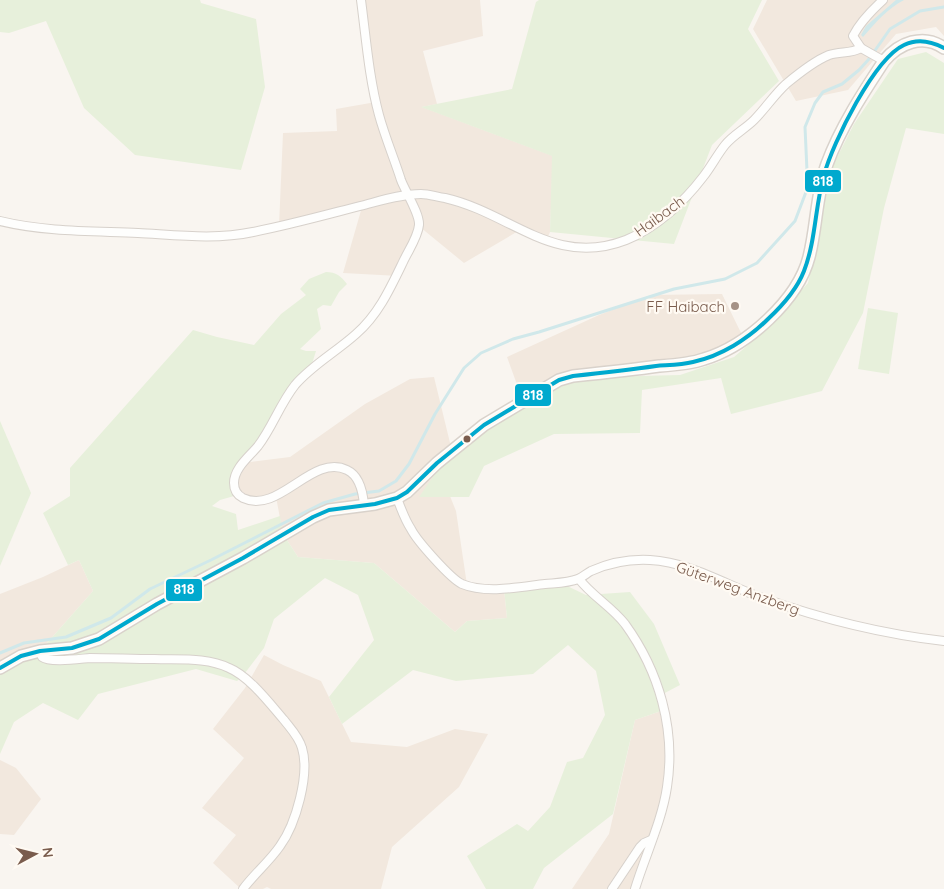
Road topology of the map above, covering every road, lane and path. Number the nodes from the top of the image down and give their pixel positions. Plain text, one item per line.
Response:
1 (361, 0) edge
2 (883, 0) edge
3 (944, 48) edge
4 (864, 49) junction
5 (880, 58) junction
6 (408, 196) junction
7 (0, 221) edge
8 (397, 498) junction
9 (364, 502) junction
10 (579, 579) junction
11 (944, 641) edge
12 (40, 651) junction
13 (0, 668) edge
14 (651, 840) junction
15 (243, 889) edge
16 (612, 889) edge
17 (635, 889) edge

1 - 6 street
2 - 4 street
3 - 5 main road
4 - 5 street
4 - 6 street, Haibach
5 - 8 main road
6 - 7 street, Haibach
6 - 9 street
8 - 9 main road
8 - 10 street, Güterweg Anzberg
9 - 12 main road
10 - 11 street, Güterweg Anzberg
10 - 14 street
12 - 13 main road
12 - 15 street
14 - 16 street
14 - 17 street

